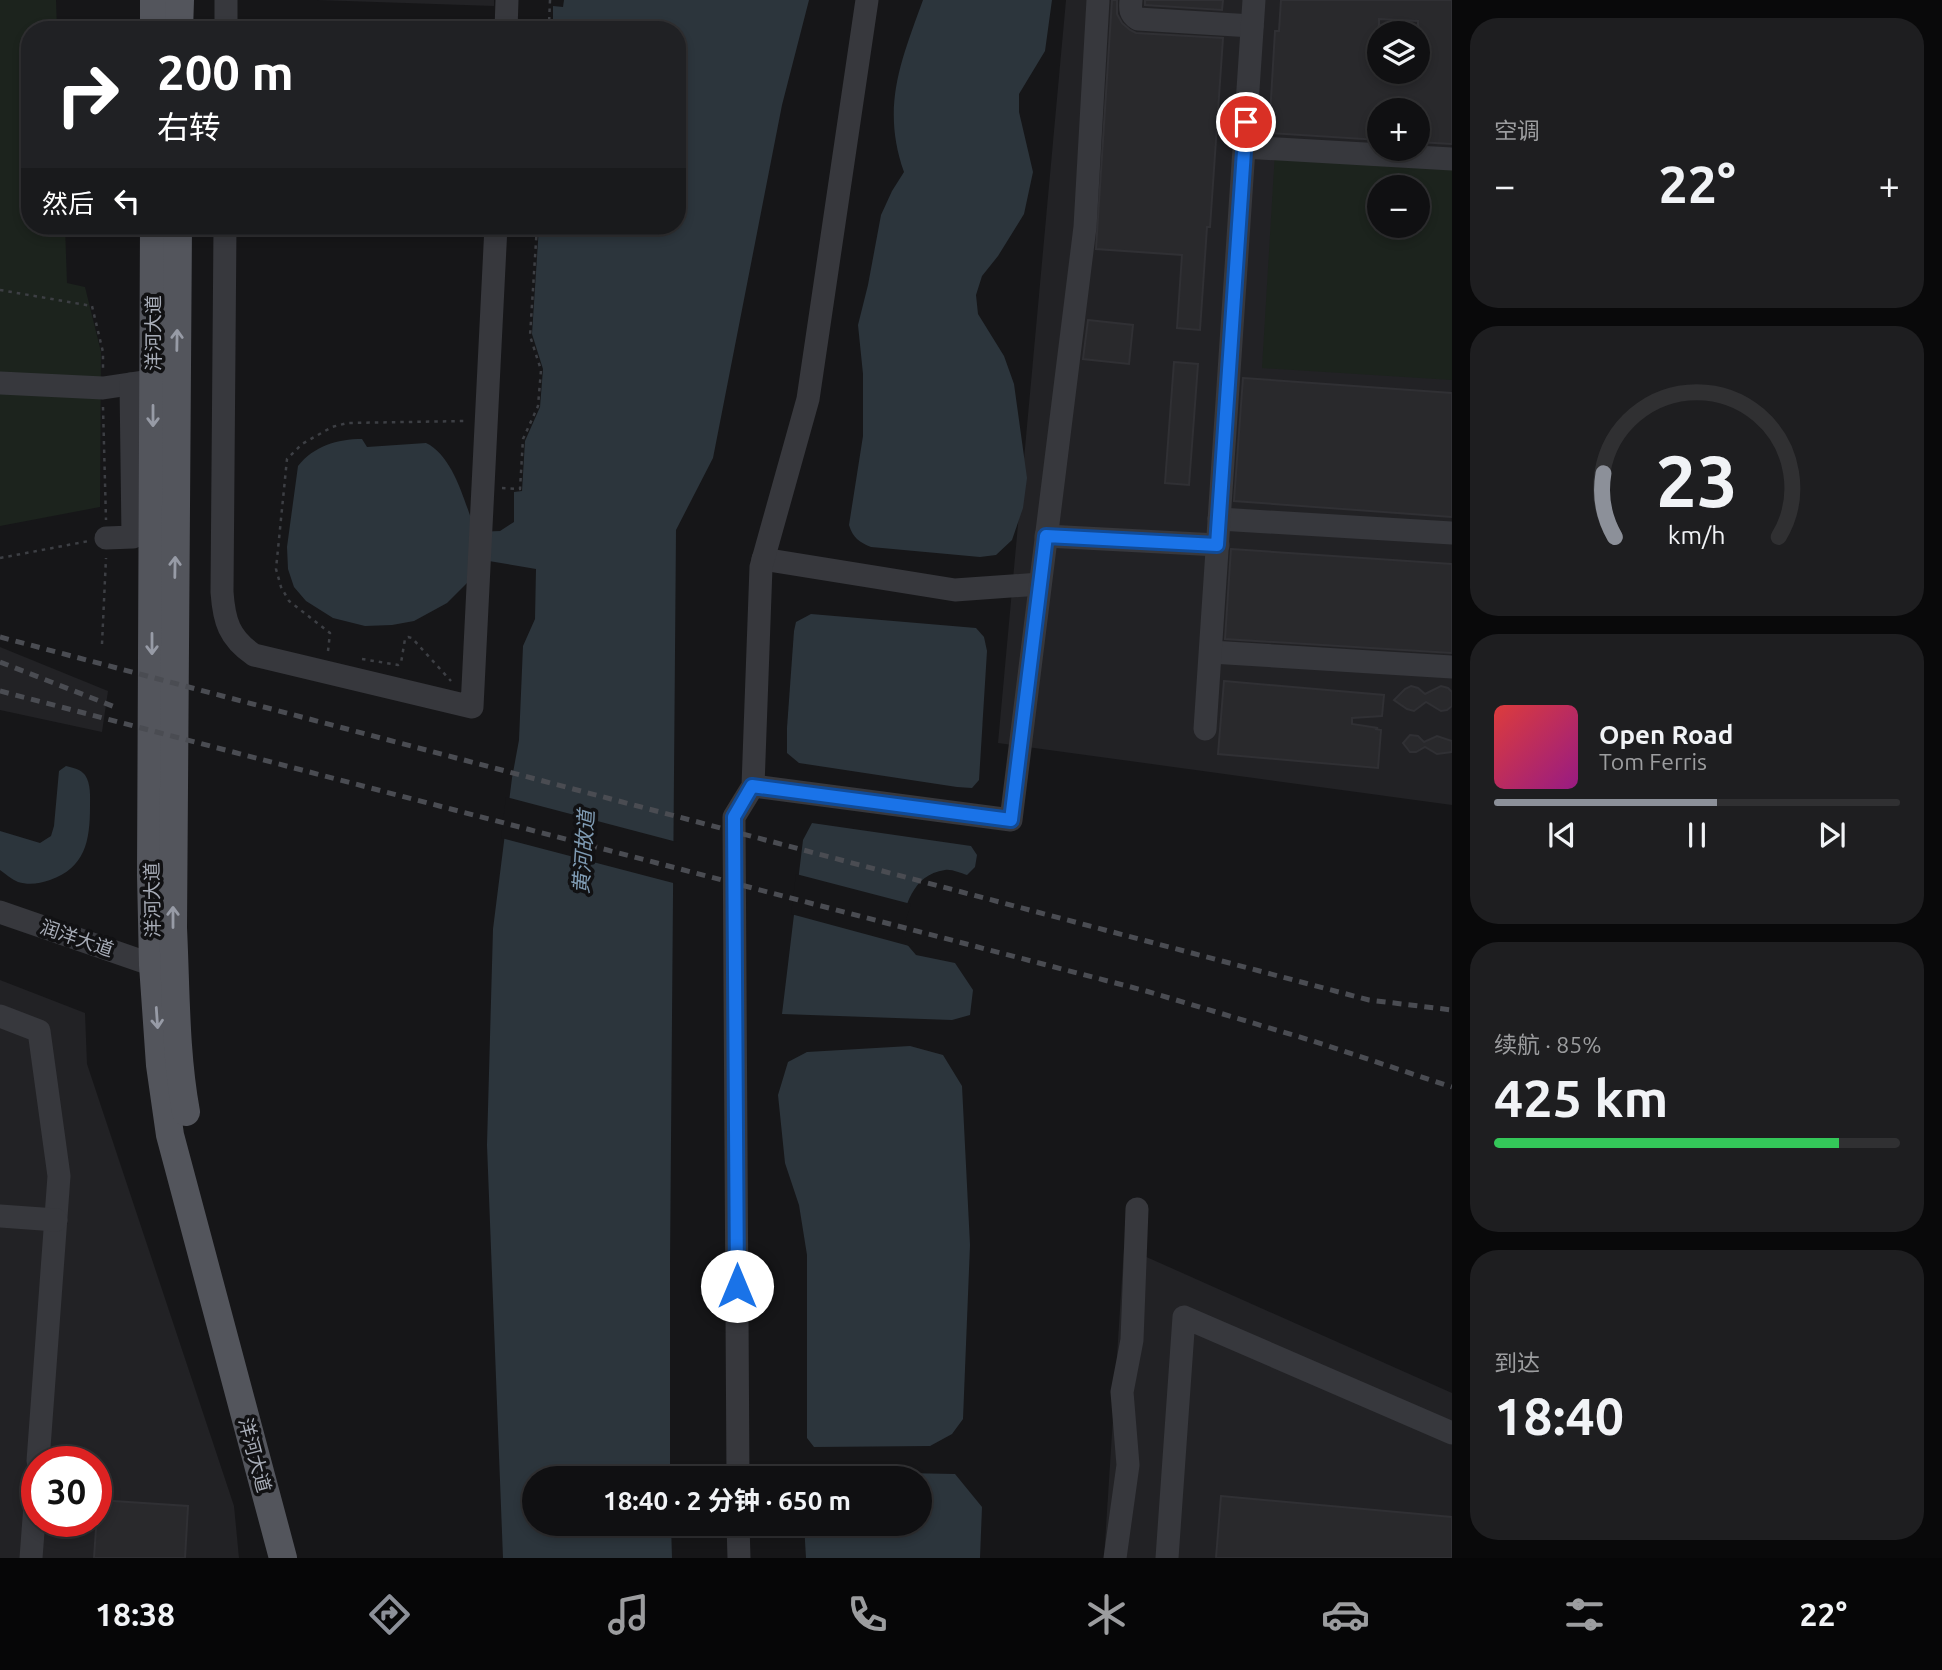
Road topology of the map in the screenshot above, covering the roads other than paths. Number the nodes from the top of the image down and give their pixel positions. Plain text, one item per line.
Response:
1 (154, 0) edge
2 (180, 0) edge
3 (226, 0) edge
4 (507, 0) edge
5 (867, 0) edge
6 (1098, 0) edge
7 (1130, 0) edge
8 (1254, 0) edge
9 (154, 21) edge
10 (179, 21) edge
11 (226, 21) edge
12 (506, 21) edge
13 (1252, 26) junction
14 (1244, 146) junction
15 (1452, 159) edge
16 (153, 235) edge
17 (178, 235) edge
18 (225, 235) edge
19 (496, 235) edge
20 (142, 382) junction
21 (0, 383) edge
22 (1219, 519) junction
23 (1452, 533) edge
24 (1046, 536) junction
25 (106, 538) road end
26 (1217, 545) junction
27 (763, 559) junction
28 (1040, 584) junction
29 (1211, 652) junction
30 (1452, 667) edge
31 (1205, 729) dead end
32 (752, 786) junction
33 (0, 912) edge
34 (153, 965) junction
35 (0, 1016) edge
36 (1137, 1209) dead end
37 (0, 1216) edge
38 (56, 1220) junction
39 (1452, 1433) edge
40 (39, 1446) edge
41 (738, 1466) edge
42 (738, 1536) edge
43 (33, 1537) edge
44 (31, 1558) edge
45 (283, 1558) edge
46 (302, 1558) edge
47 (738, 1558) edge
48 (1115, 1558) edge
49 (1167, 1558) edge

1 - 9 main road
2 - 10 main road
3 - 11 street
4 - 12 street
5 - 27 street
6 - 24 street
7 - 13 street
8 - 13 street
13 - 14 street
14 - 15 street
14 - 22 street
16 - 20 main road, 洋河大道
46 -> 17 main road, 洋河大道
18 - 19 street
20 - 21 street
20 - 25 street
20 -> 34 main road, 洋河大道
22 - 23 street
22 - 26 street
24 - 26 street
24 - 28 street
26 - 29 street
27 - 28 street
27 - 32 street
28 - 32 street
29 - 30 street
29 - 31 street
32 - 41 street
33 - 34 street, 润洋大道
34 -> 45 main road, 洋河大道
35 - 38 street
36 - 48 street
37 - 38 street
38 - 40 street
39 - 49 street
42 - 47 street
43 - 44 street

